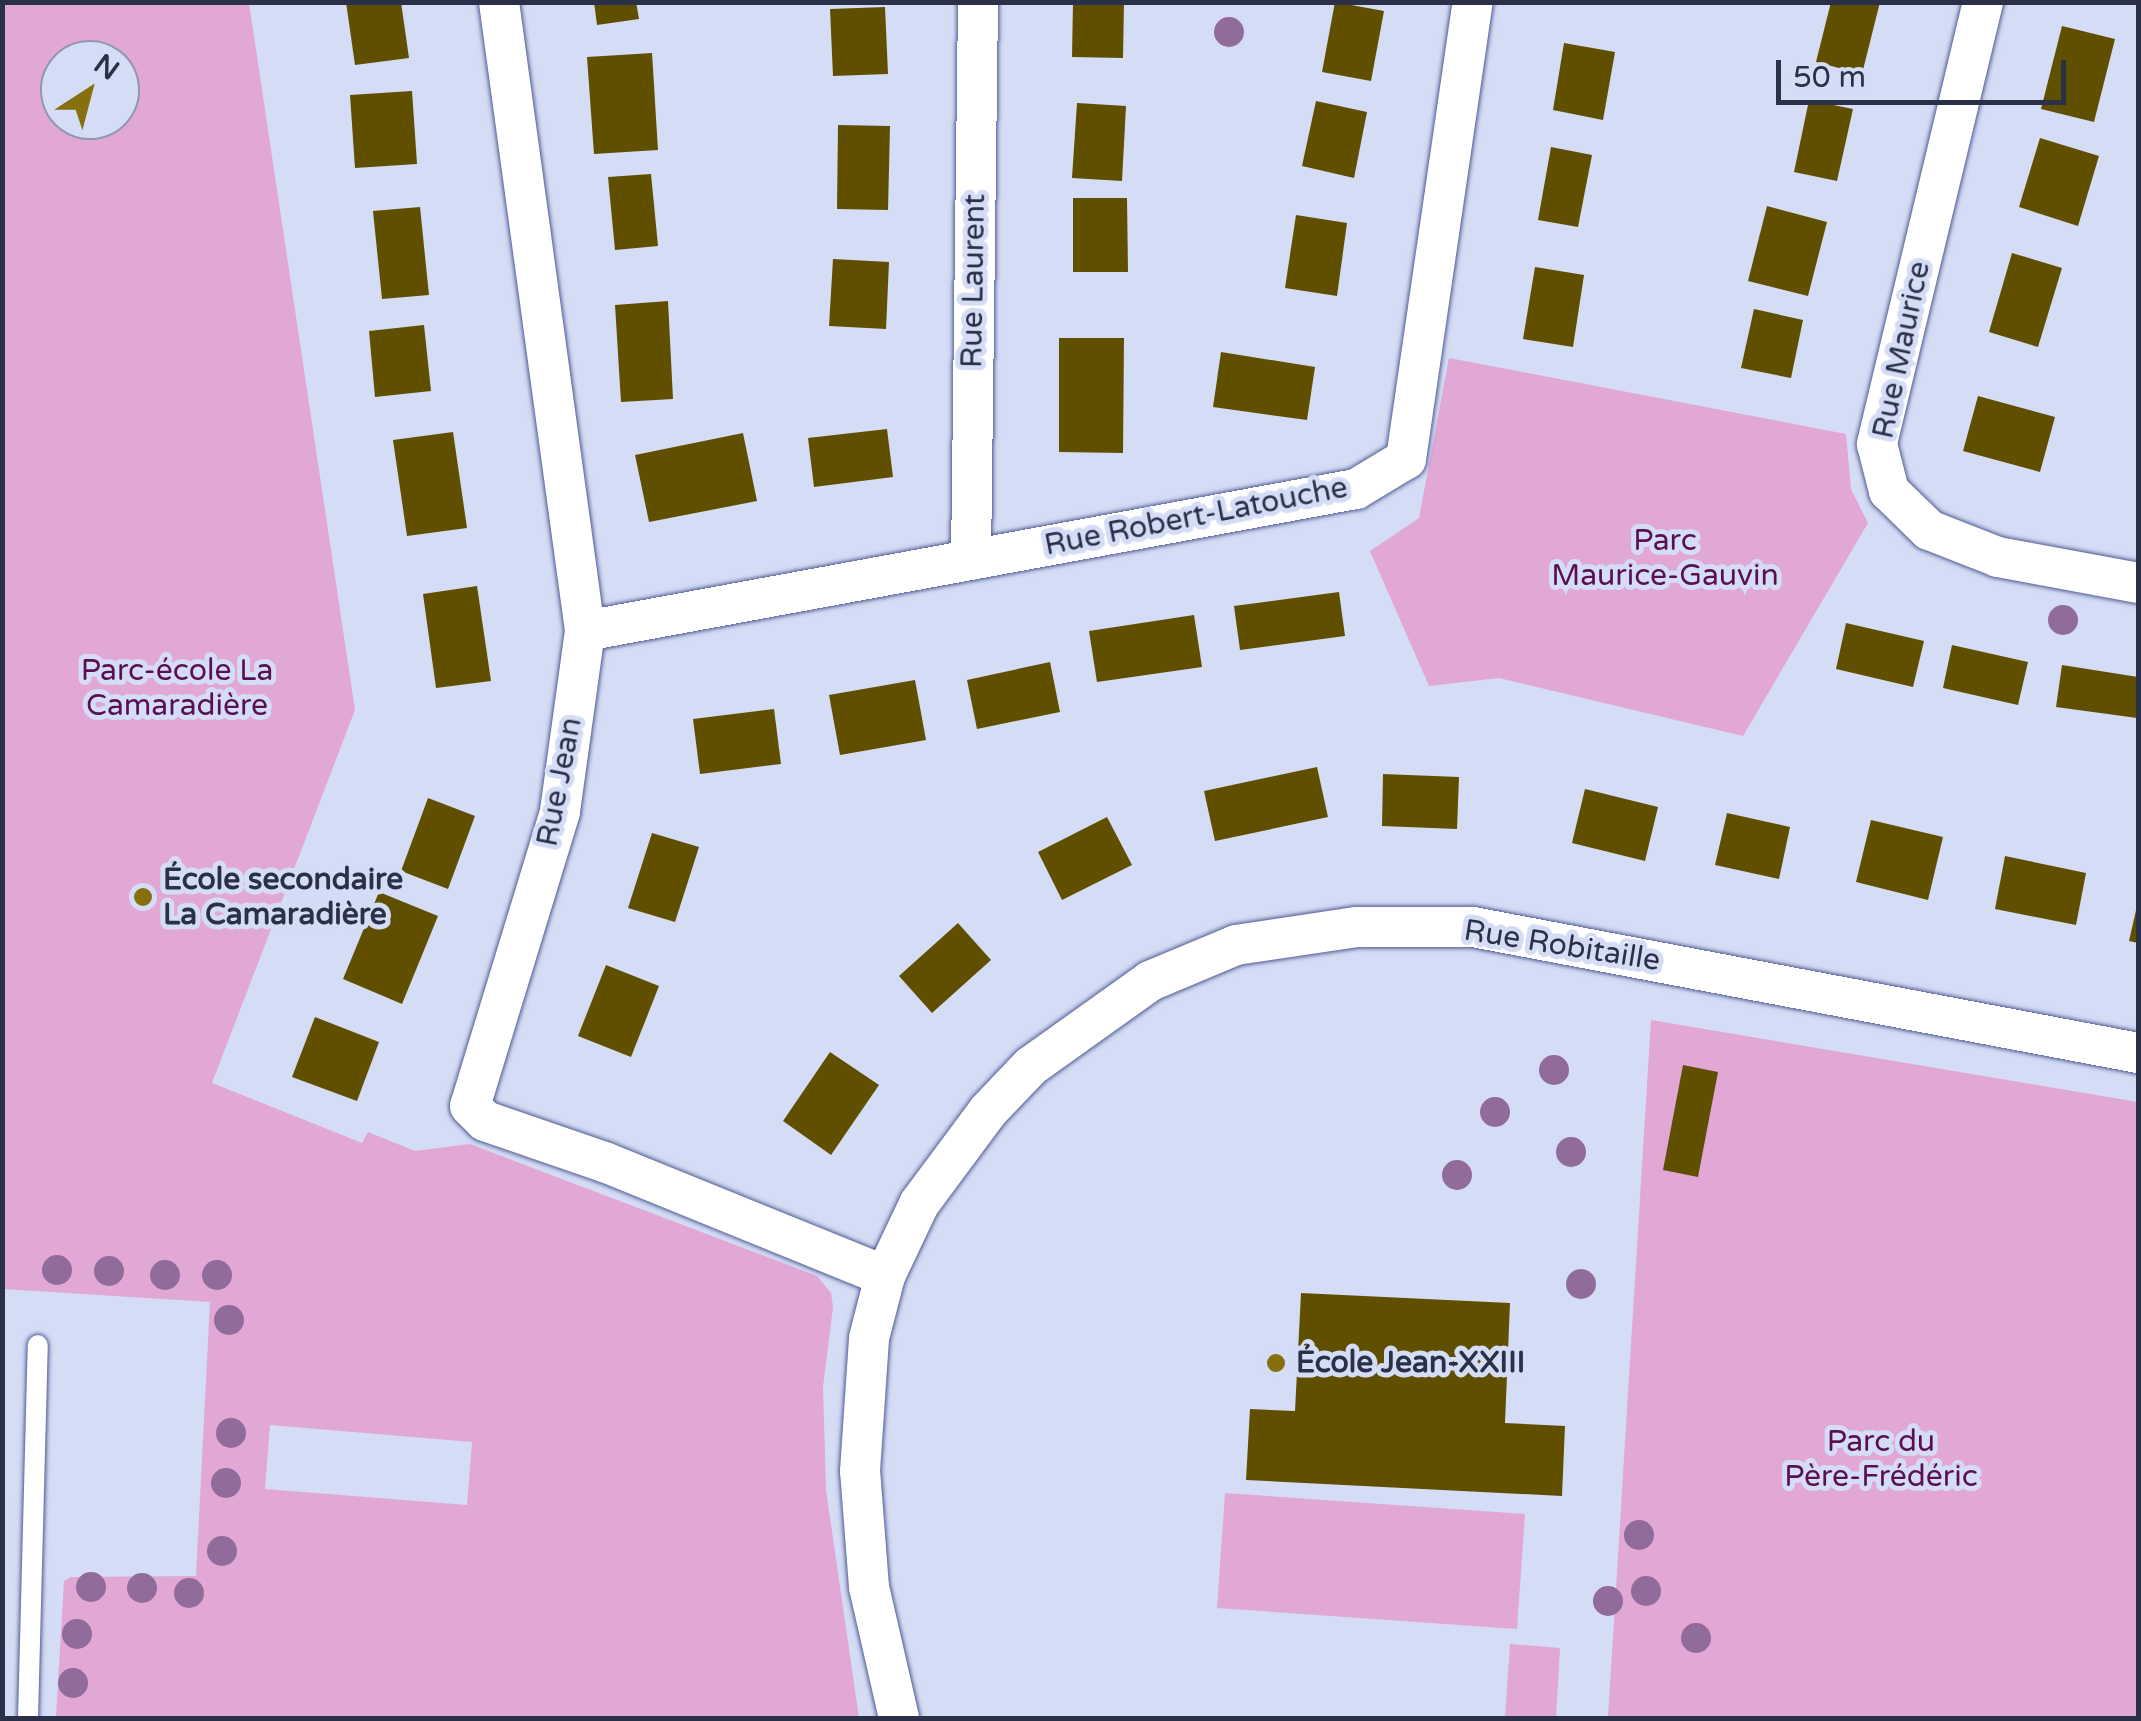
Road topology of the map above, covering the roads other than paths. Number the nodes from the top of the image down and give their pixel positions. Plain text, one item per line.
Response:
1 (499, 2) edge
2 (978, 2) edge
3 (1472, 2) edge
4 (1983, 2) edge
5 (971, 560) junction
6 (2138, 582) edge
7 (585, 631) junction
8 (2138, 1053) edge
9 (886, 1276) junction
10 (38, 1345) dead end
11 (28, 1718) edge
12 (899, 1718) edge

1 - 7 street, Rue Jean
2 - 5 street, Rue Laurent
3 - 5 street, Rue Robert-Latouche
4 - 6 street, Rue Maurice
5 - 7 street, Rue Robert-Latouche
7 - 9 street, Rue Jean
8 - 9 street, Rue Robitaille
9 - 12 street, Rue Robitaille
10 - 11 lane

